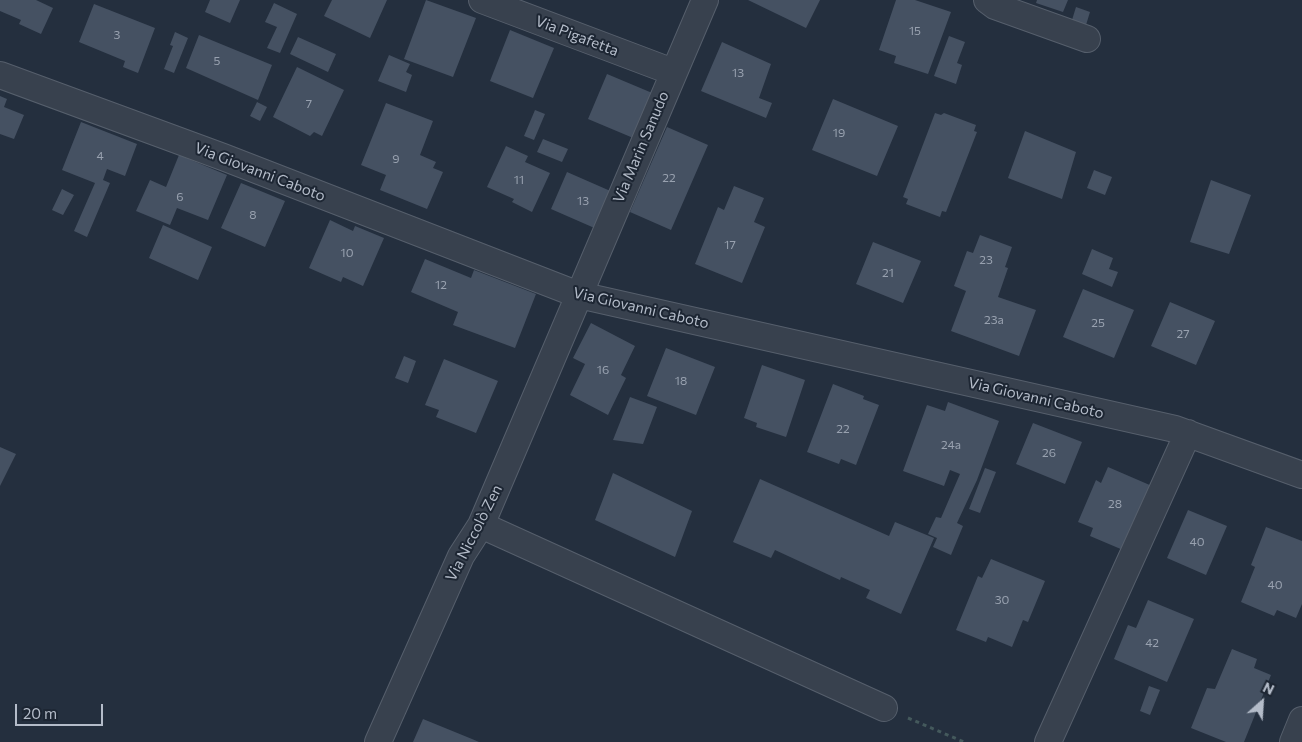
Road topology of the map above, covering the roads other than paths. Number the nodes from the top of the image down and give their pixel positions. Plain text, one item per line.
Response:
1 (482, 0) edge
2 (704, 0) edge
3 (987, 0) edge
4 (1087, 39) dead end
5 (673, 72) junction
6 (0, 75) edge
7 (579, 295) junction
8 (1188, 433) junction
9 (1302, 475) edge
10 (481, 525) junction
11 (884, 708) road end
12 (1302, 720) edge
13 (378, 742) edge
14 (1048, 742) edge
15 (1293, 742) edge

1 - 5 street, Via Pigafetta
2 - 5 street, Via Marin Sanudo
3 - 4 street
5 - 7 street, Via Marin Sanudo
6 - 7 street, Via Giovanni Caboto
7 - 8 street, Via Giovanni Caboto
7 - 10 street, Via Niccolò Zen
8 - 9 street, Via Giovanni Caboto
8 - 14 street
10 - 11 street
10 - 13 street, Via Niccolò Zen
12 - 15 street

